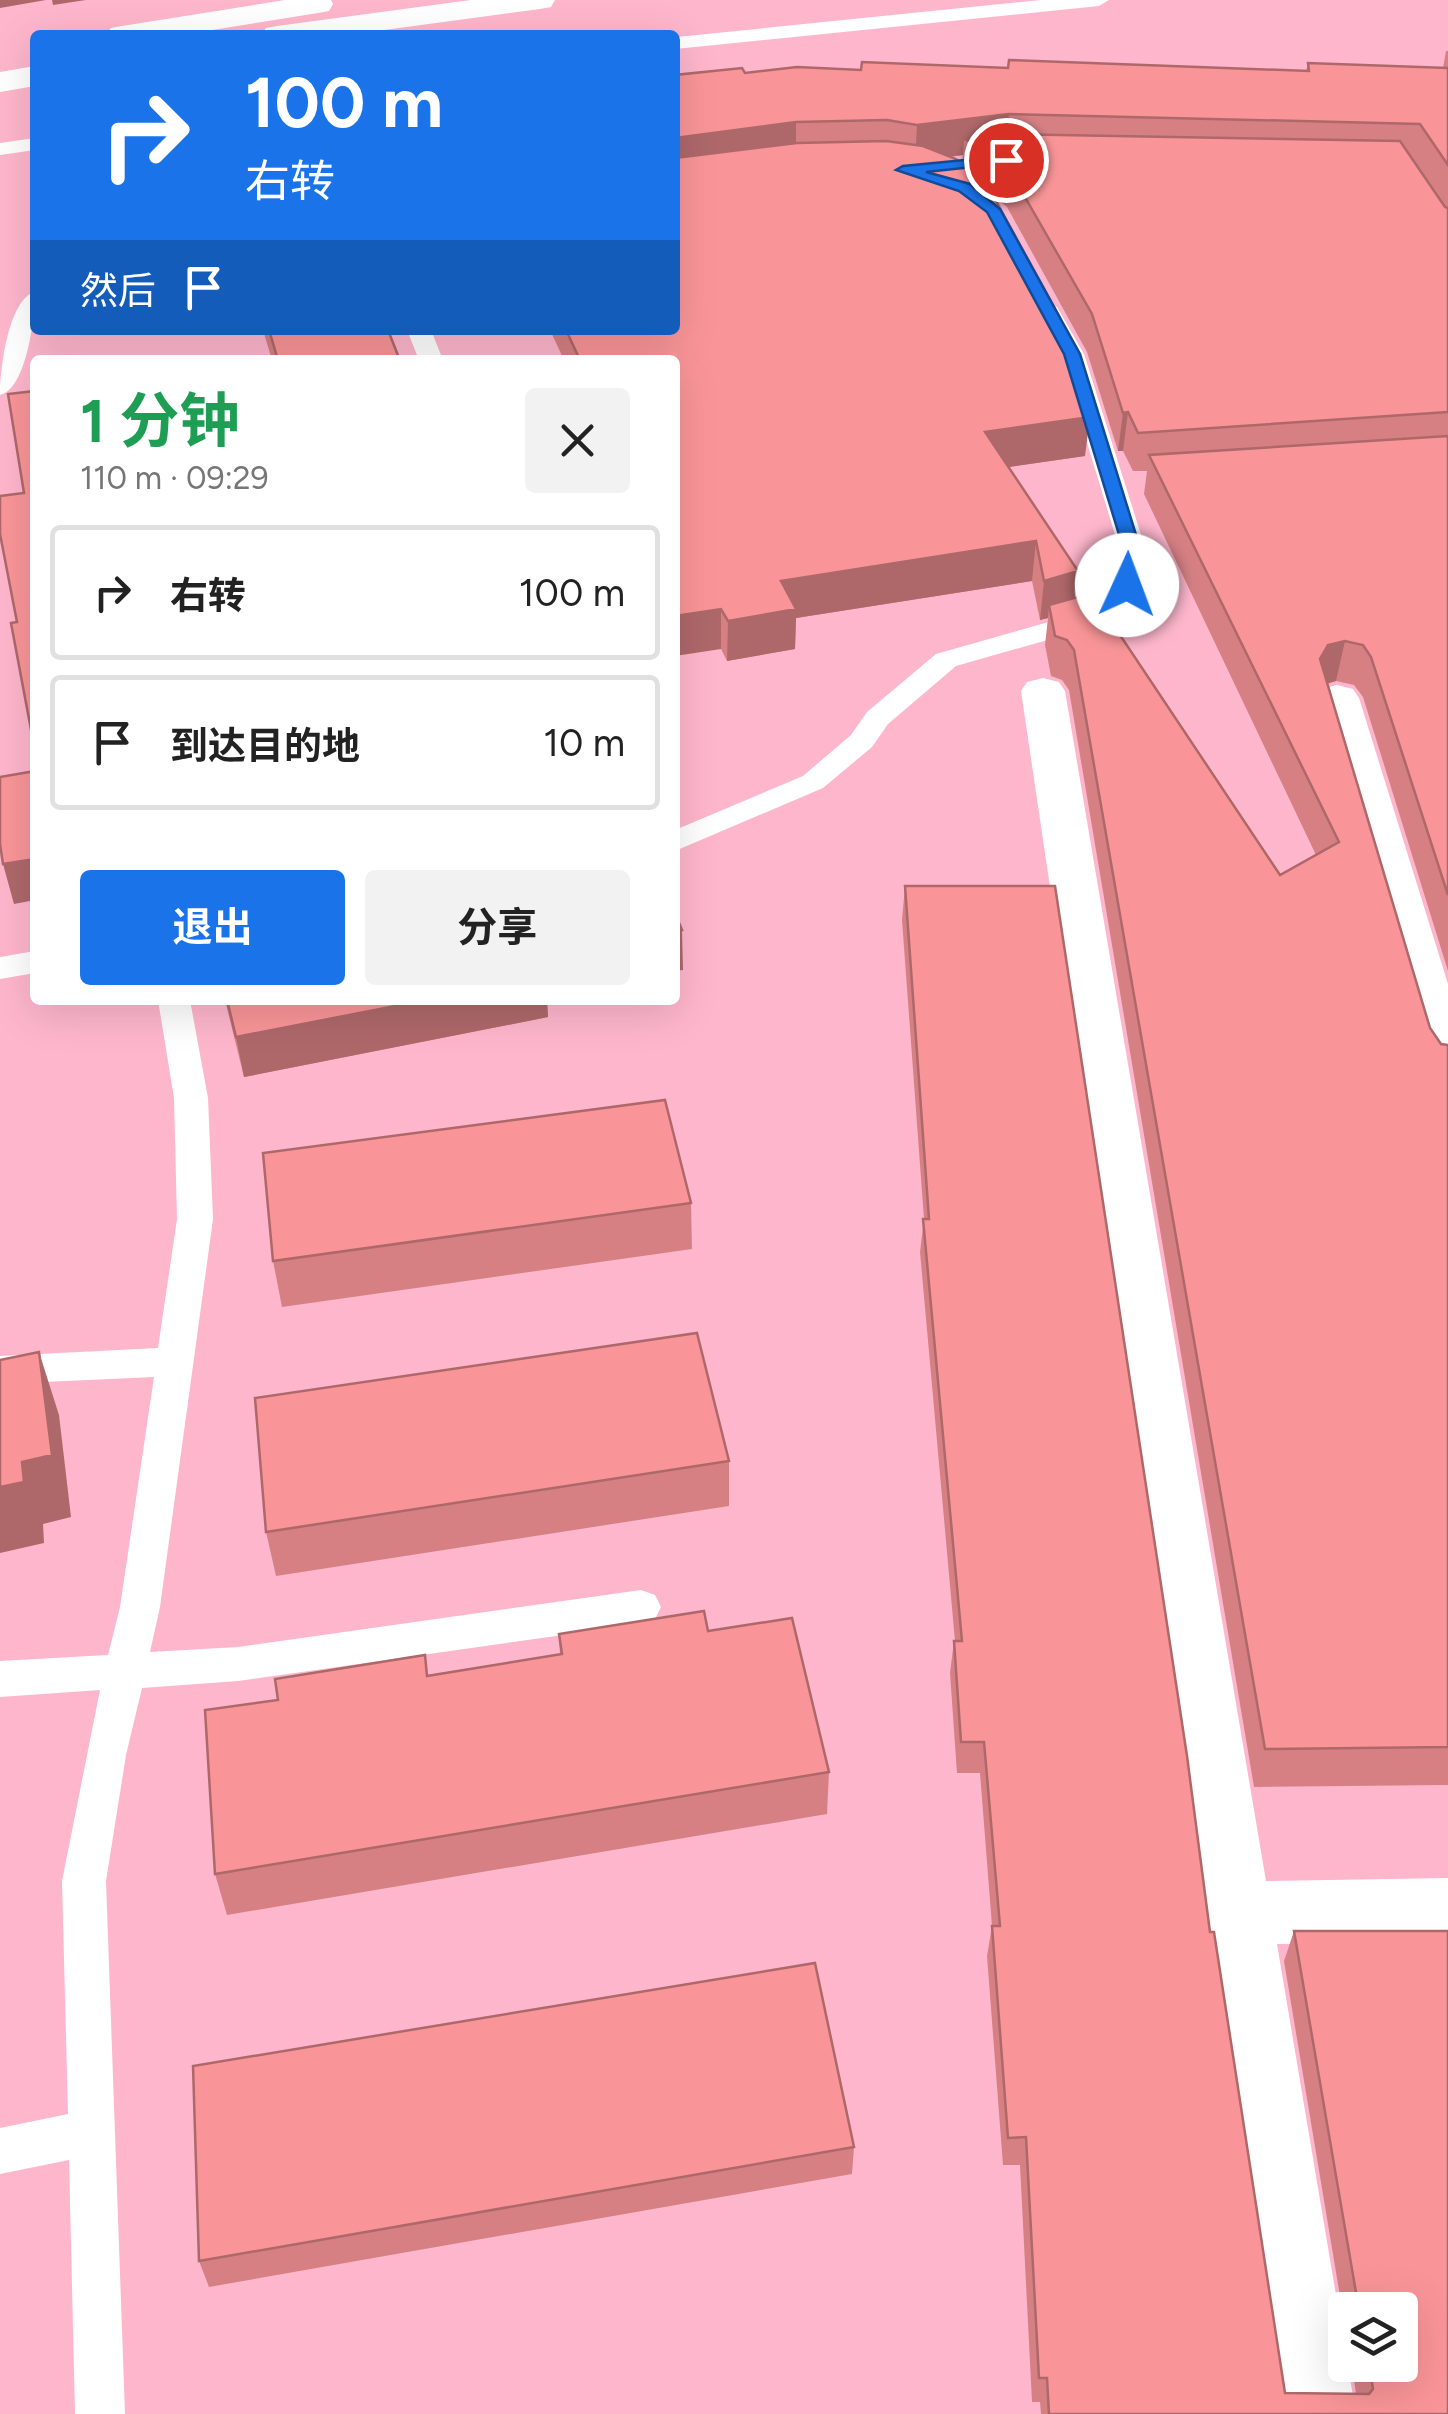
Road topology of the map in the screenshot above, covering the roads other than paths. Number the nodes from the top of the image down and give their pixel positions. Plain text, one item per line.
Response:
1 (350, 0) edge
2 (540, 0) edge
3 (1099, 0) edge
4 (388, 27) edge
5 (155, 30) edge
6 (347, 30) edge
7 (680, 43) edge
8 (30, 51) edge
9 (0, 56) edge
10 (30, 77) edge
11 (0, 82) edge
12 (30, 145) edge
13 (0, 149) edge
14 (1037, 290) edge
15 (30, 312) edge
16 (0, 388) edge
17 (1043, 691) dead end
18 (1337, 698) dead end
19 (680, 839) edge
20 (30, 963) edge
21 (0, 968) edge
22 (175, 1005) edge
23 (1448, 1068) edge
24 (175, 1362) junction
25 (0, 1370) edge
26 (642, 1607) dead end
27 (125, 1670) junction
28 (0, 1679) edge
29 (1448, 1910) edge
30 (1236, 1913) junction
31 (91, 2132) junction
32 (0, 2151) edge
33 (100, 2414) edge
34 (1316, 2414) edge

1 - 5 street
2 - 4 street
3 - 7 lane
4 - 6 street
8 - 9 street
10 - 11 street
12 - 13 lane
14 - 19 lane
15 - 16 lane
17 - 30 street
18 - 23 street
20 - 21 lane
22 - 24 lane
24 - 25 lane
24 - 27 lane
26 - 27 lane
27 - 28 lane
27 - 31 lane
29 - 30 street
30 - 34 street
31 - 32 lane
31 - 33 lane

